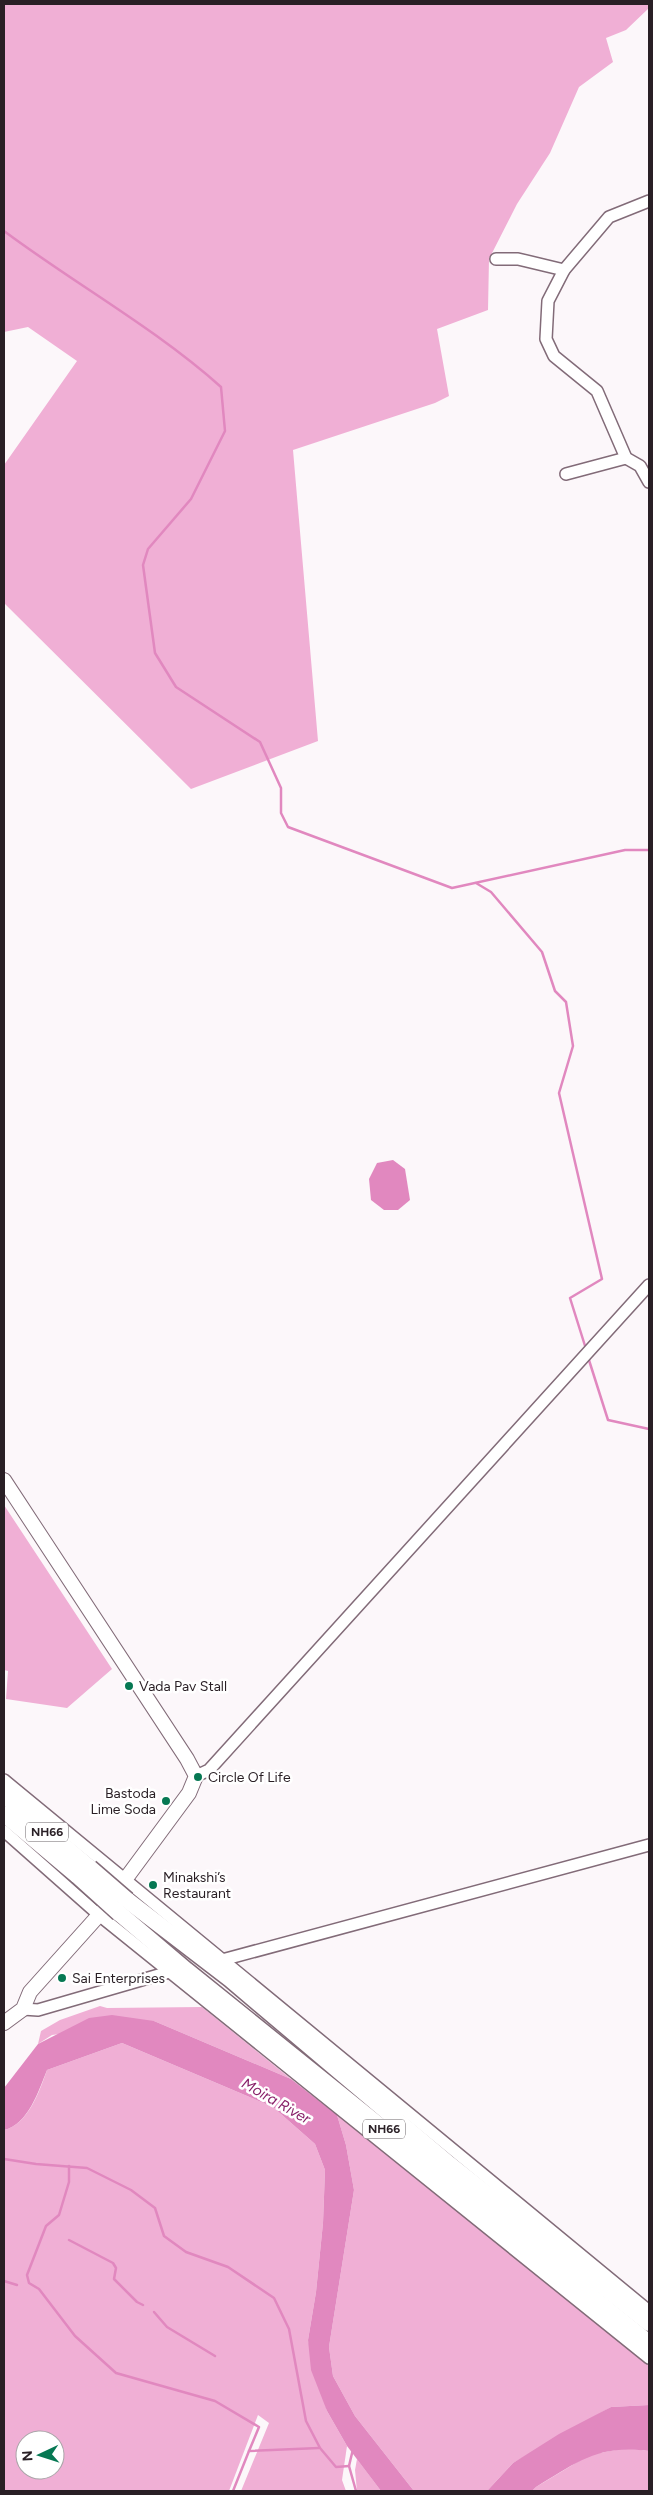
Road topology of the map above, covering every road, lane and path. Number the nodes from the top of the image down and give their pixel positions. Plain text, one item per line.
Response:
1 (649, 201) edge
2 (496, 259) dead end
3 (564, 270) junction
4 (626, 458) junction
5 (566, 474) dead end
6 (649, 482) edge
7 (649, 1285) edge
8 (4, 1480) edge
9 (196, 1776) junction
10 (4, 1780) edge
11 (4, 1796) edge
12 (4, 1814) edge
13 (4, 1831) edge
14 (649, 1845) edge
15 (84, 1872) junction
16 (123, 1880) junction
17 (123, 1907) junction
18 (99, 1915) junction
19 (222, 1960) junction
20 (169, 1972) junction
21 (22, 2009) junction
22 (4, 2023) edge
23 (649, 2311) edge
24 (649, 2323) edge
25 (649, 2343) edge
26 (649, 2358) edge

1 - 3 street
2 - 3 street
3 - 4 street
4 - 5 street
4 - 6 street
7 - 9 street
8 - 9 main road
9 - 16 main road
10 - 16 street
11 - 15 highway, NH66
12 - 15 highway, NH66
13 - 18 street
14 - 19 street
15 - 17 highway, NH66, bridge
16 - 18 main road
16 - 19 street
17 - 24 highway, NH66
17 - 25 highway, NH66
18 - 20 street
18 - 21 main road
19 - 23 street
20 - 21 street
20 - 26 street
21 - 22 main road

